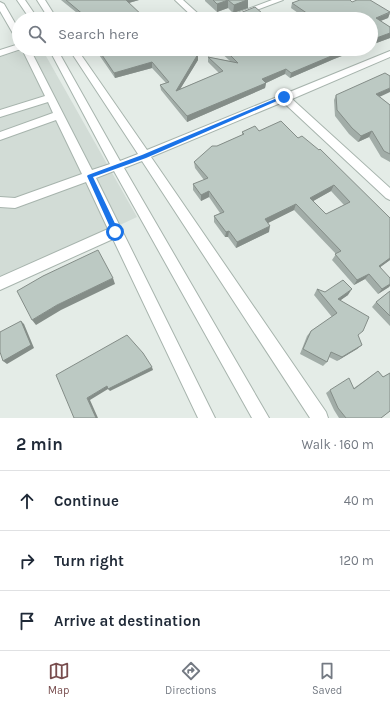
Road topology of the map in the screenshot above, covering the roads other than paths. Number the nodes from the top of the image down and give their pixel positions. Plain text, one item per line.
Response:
1 (21, 0) edge
2 (41, 0) edge
3 (179, 0) edge
4 (279, 0) edge
5 (0, 4) edge
6 (29, 12) edge
7 (49, 12) edge
8 (192, 12) edge
9 (245, 12) edge
10 (12, 25) edge
11 (12, 49) edge
12 (0, 53) edge
13 (390, 54) edge
14 (30, 56) edge
15 (57, 56) edge
16 (78, 56) edge
17 (51, 97) junction
18 (284, 97) junction
19 (0, 114) edge
20 (59, 115) junction
21 (0, 136) edge
22 (144, 156) junction
23 (117, 166) junction
24 (90, 176) junction
25 (390, 195) edge
26 (0, 202) edge
27 (115, 232) junction
28 (0, 284) edge
29 (207, 418) edge
30 (261, 418) edge
31 (320, 418) edge

1 - 6 street
2 - 7 street
3 - 8 street
4 - 9 street
5 - 10 street
11 - 12 street
13 - 18 street
14 - 17 street
15 - 23 street
16 - 22 street
17 - 19 street
17 - 20 street
18 - 22 street
18 - 25 street
20 - 21 street
20 - 24 street
22 - 23 street
22 - 31 street
23 - 24 street
23 - 30 street
24 - 26 street
24 - 27 street
27 - 28 street
27 - 29 street

